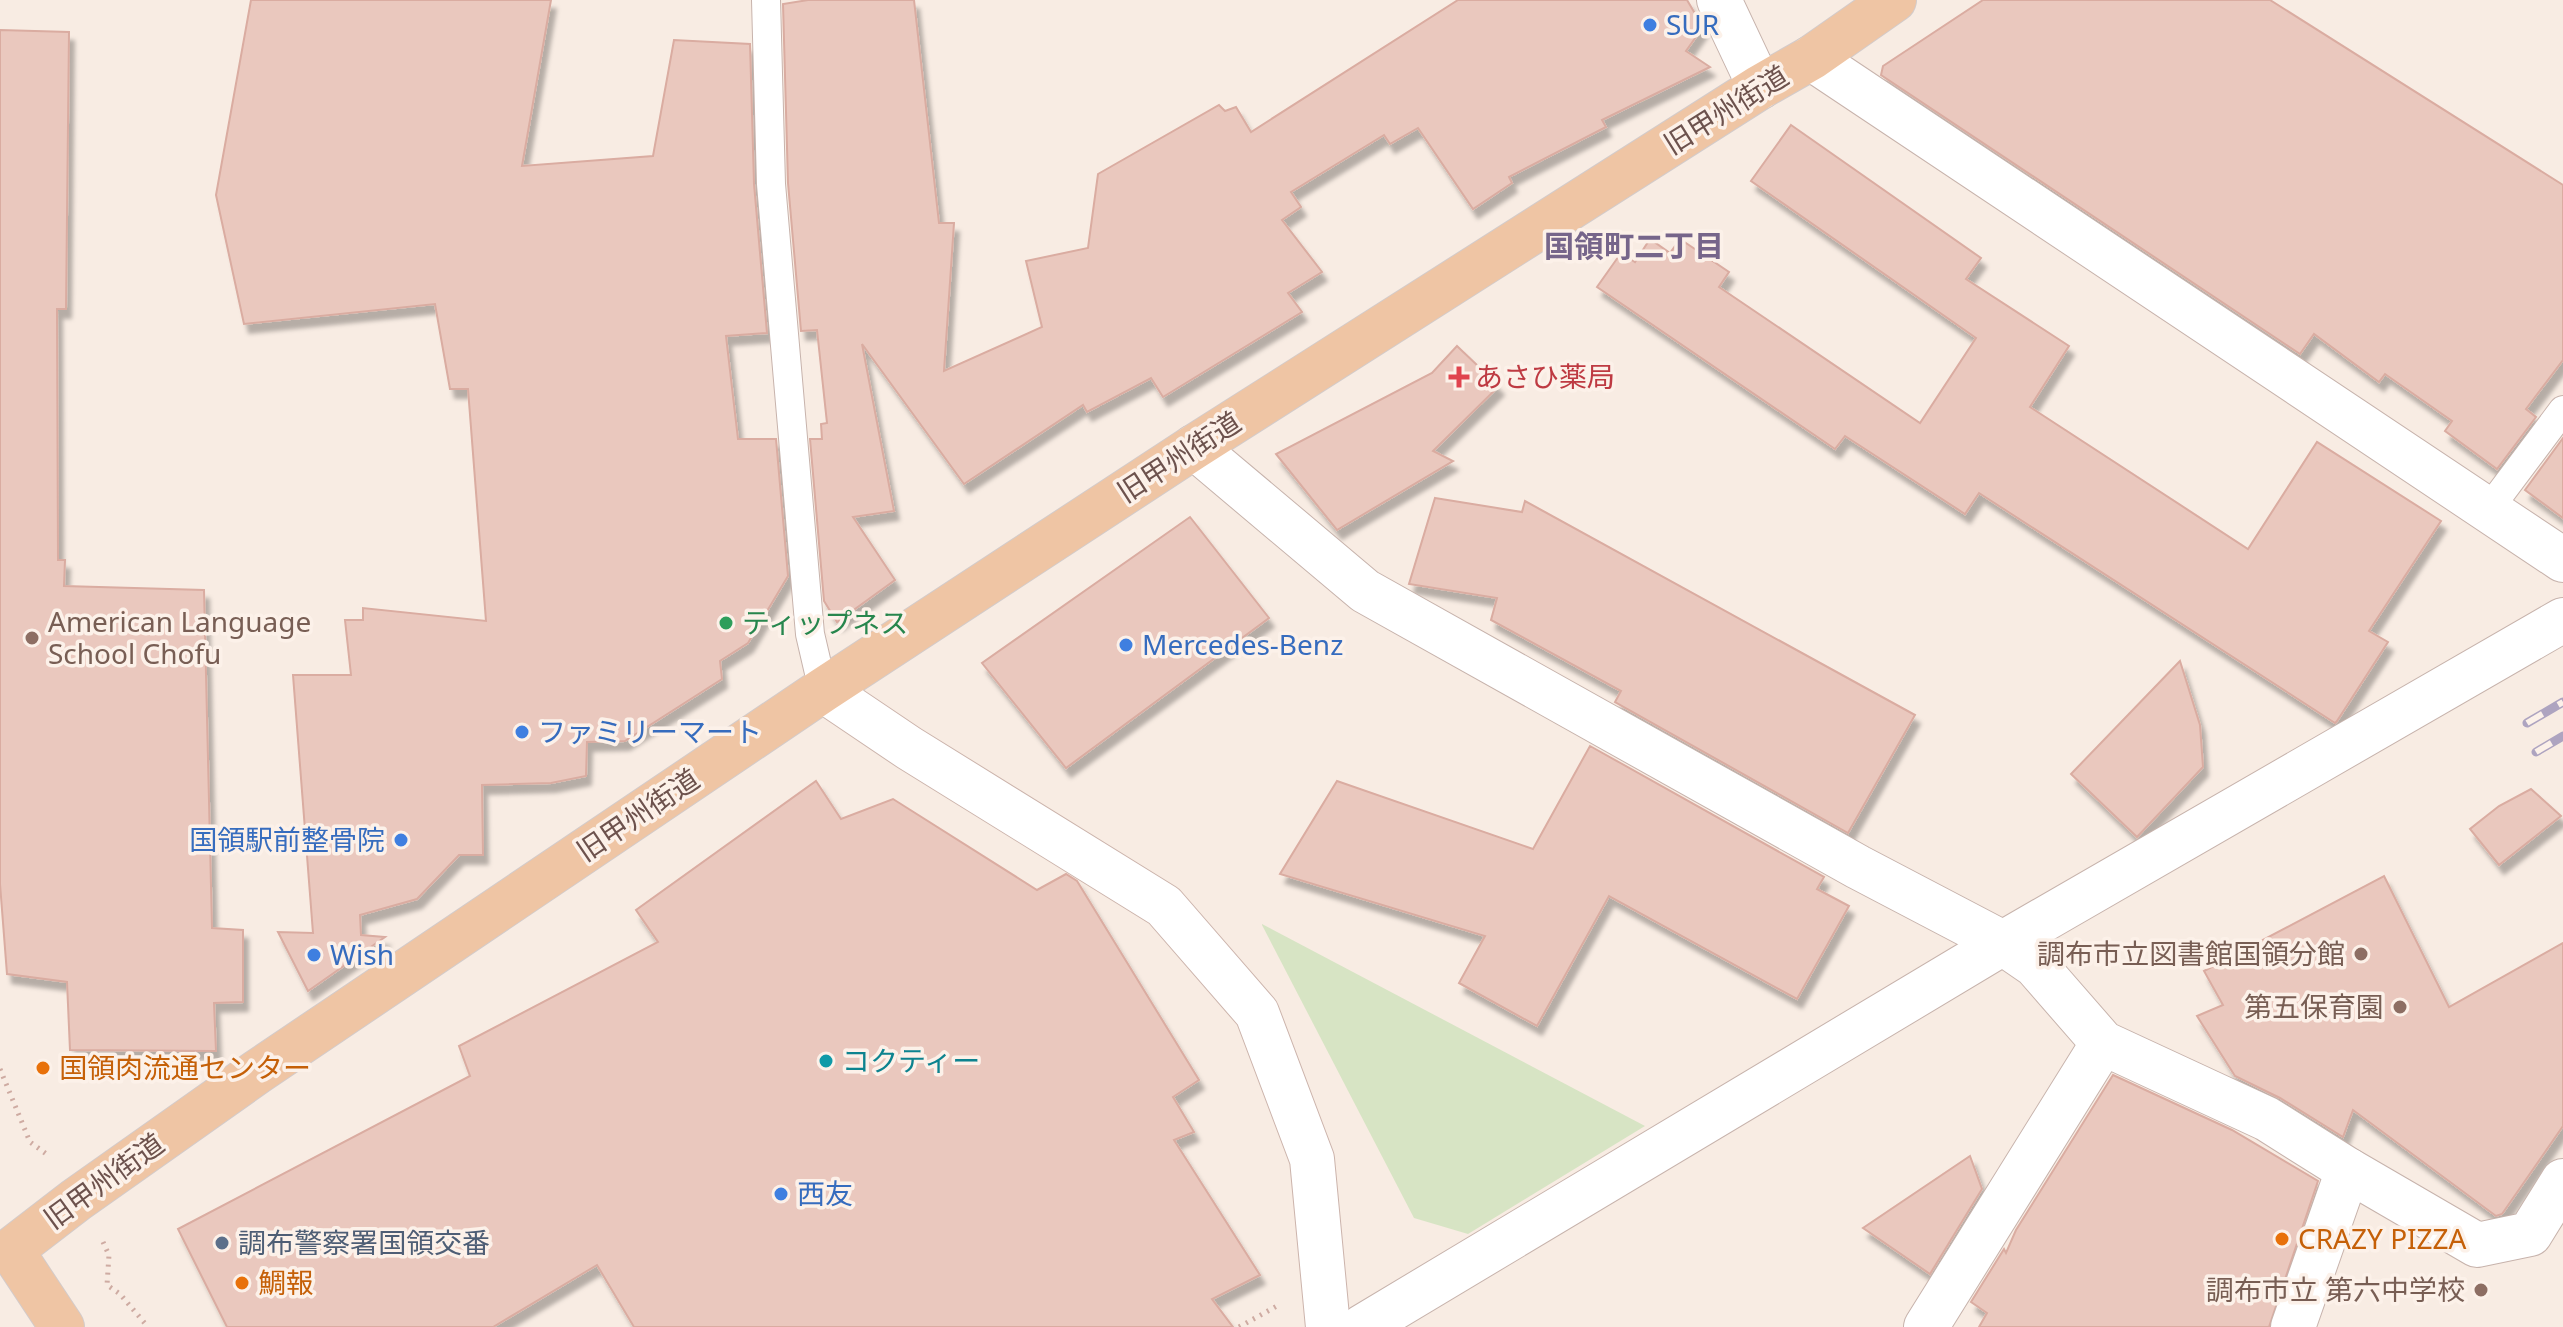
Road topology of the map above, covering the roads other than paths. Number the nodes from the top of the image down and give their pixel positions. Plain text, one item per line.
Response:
1 (766, 0) edge
2 (1719, 0) edge
3 (1894, 0) edge
4 (1811, 58) junction
5 (1760, 87) junction
6 (2563, 410) edge
7 (1194, 447) junction
8 (2488, 510) junction
9 (2563, 560) edge
10 (2563, 620) edge
11 (823, 690) junction
12 (2003, 943) junction
13 (2103, 1043) junction
14 (2348, 1170) junction
15 (2563, 1181) edge
16 (4, 1246) edge
17 (62, 1327) edge
18 (1328, 1327) edge
19 (1362, 1327) edge
20 (1926, 1327) edge
21 (2293, 1327) edge

1 - 11 lane
2 - 5 street
3 - 4 main road, 旧甲州街道
4 - 5 main road, 旧甲州街道
4 - 8 street
5 - 7 main road, 旧甲州街道
6 - 8 lane
7 - 11 main road, 旧甲州街道
7 - 12 street
8 - 9 street
10 - 12 street
11 - 16 main road, 旧甲州街道
11 - 18 street
12 - 13 street
12 - 19 street
13 - 14 street
13 - 20 street
14 - 15 street
14 - 21 street
16 - 17 main road

